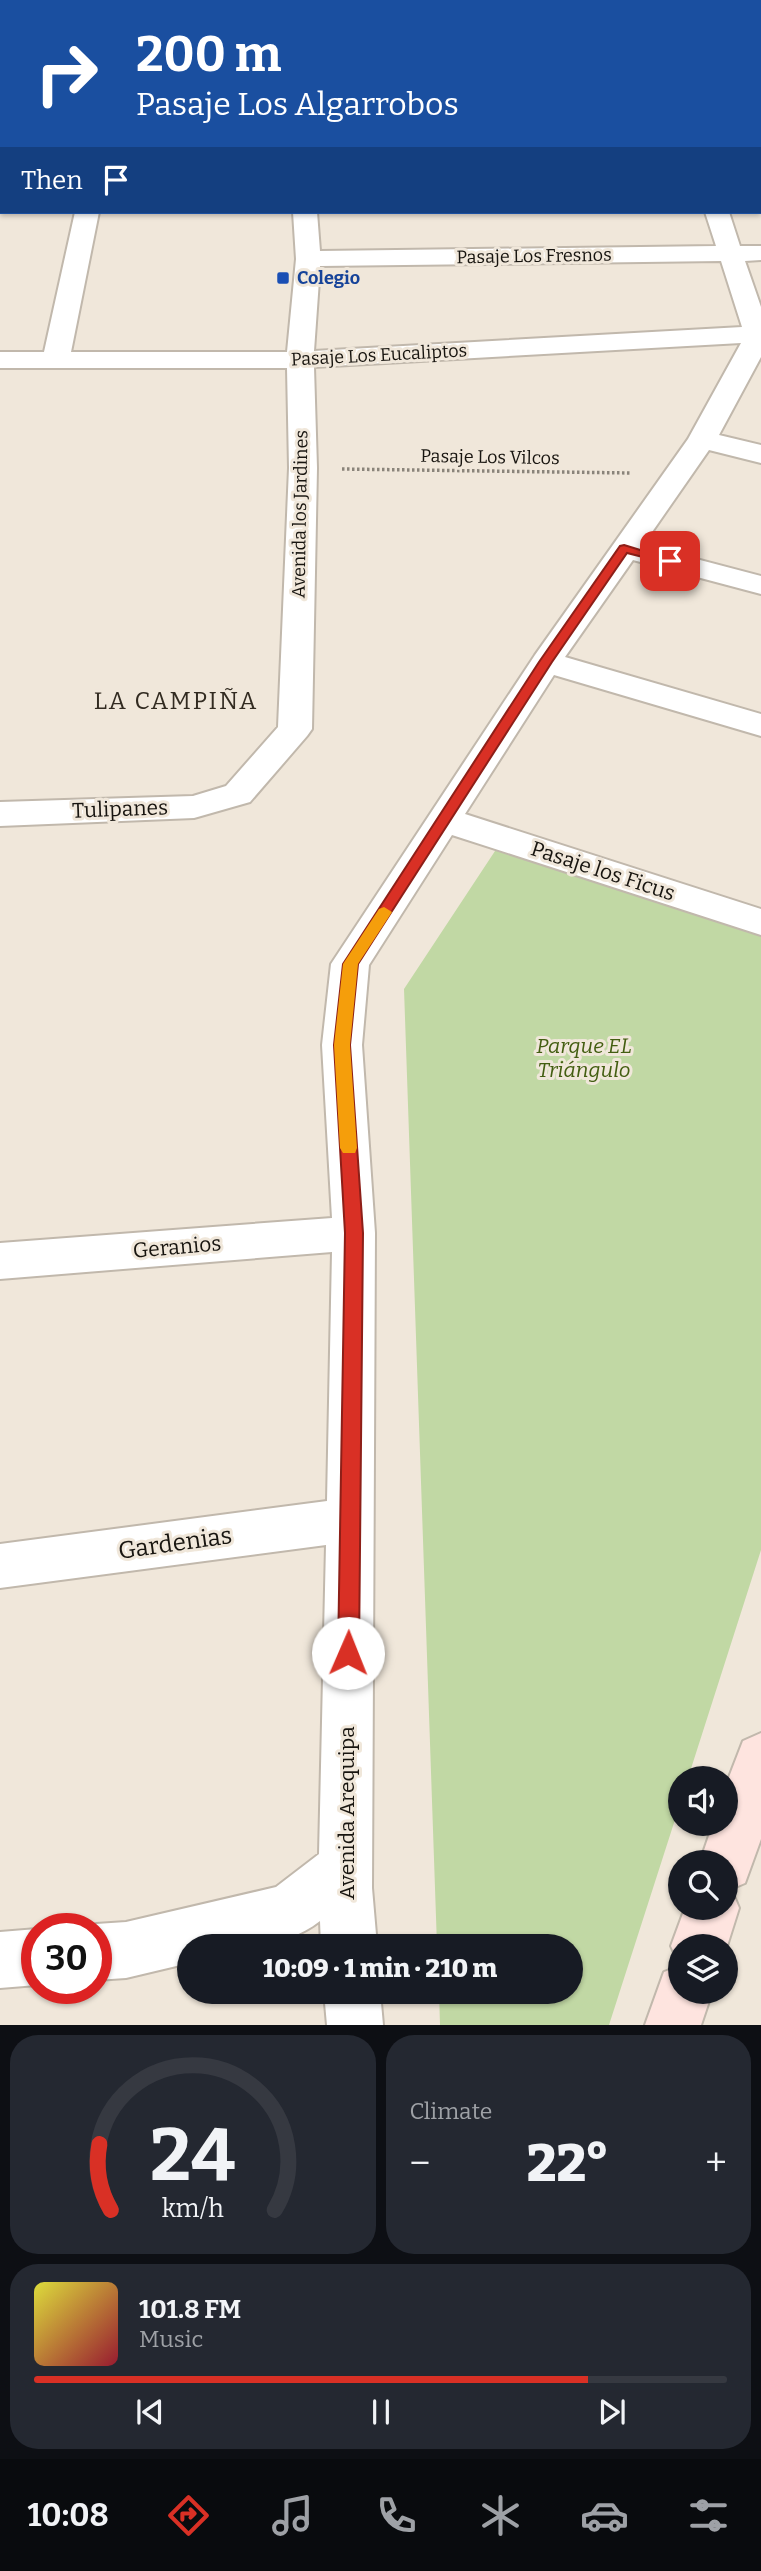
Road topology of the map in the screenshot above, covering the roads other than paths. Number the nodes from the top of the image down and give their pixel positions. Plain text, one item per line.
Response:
1 (87, 214) edge
2 (305, 214) edge
3 (718, 214) edge
4 (730, 253) junction
5 (761, 253) edge
6 (308, 259) junction
7 (758, 340) edge
8 (0, 360) edge
9 (57, 360) junction
10 (300, 360) junction
11 (702, 440) junction
12 (761, 454) edge
13 (624, 548) junction
14 (761, 585) edge
15 (546, 662) junction
16 (761, 725) edge
17 (238, 794) joint
18 (0, 814) edge
19 (445, 820) junction
20 (761, 922) edge
21 (354, 1233) junction
22 (0, 1261) edge
23 (350, 1520) junction
24 (0, 1566) edge
25 (761, 1759) edge
26 (731, 1850) edge
27 (346, 1867) junction
28 (349, 1934) edge
29 (112, 1951) edge
30 (21, 1958) edge
31 (0, 1960) edge
32 (353, 2004) edge
33 (680, 2004) edge
34 (355, 2025) edge
35 (673, 2025) edge

1 - 9 street
2 - 6 street, Avenida los Jardines
3 - 4 street
4 - 5 street, Pasaje Los Fresnos
4 - 6 street, Pasaje Los Fresnos
4 - 7 street
6 - 10 street, Avenida los Jardines
7 - 10 street, Pasaje Los Eucaliptos
7 - 11 street, Avenida Arequipa
8 - 9 street, Pasaje Los Eucaliptos
9 - 10 street, Pasaje Los Eucaliptos
10 - 17 street, Avenida los Jardines
11 - 12 street
11 - 13 street, Avenida Arequipa
13 - 14 street
13 - 15 street, Avenida Arequipa
15 - 16 street
15 - 19 street, Avenida Arequipa
17 - 18 street, Tulipanes
19 - 20 street, Pasaje los Ficus
19 - 21 street, Avenida Arequipa
21 - 22 street, Geranios
21 - 23 street, Avenida Arequipa
23 - 24 street, Gardenias
23 - 27 street, Avenida Arequipa
25 - 26 street
27 - 28 street, Avenida Arequipa
27 - 29 street
30 - 31 street
32 - 34 street
33 - 35 street

